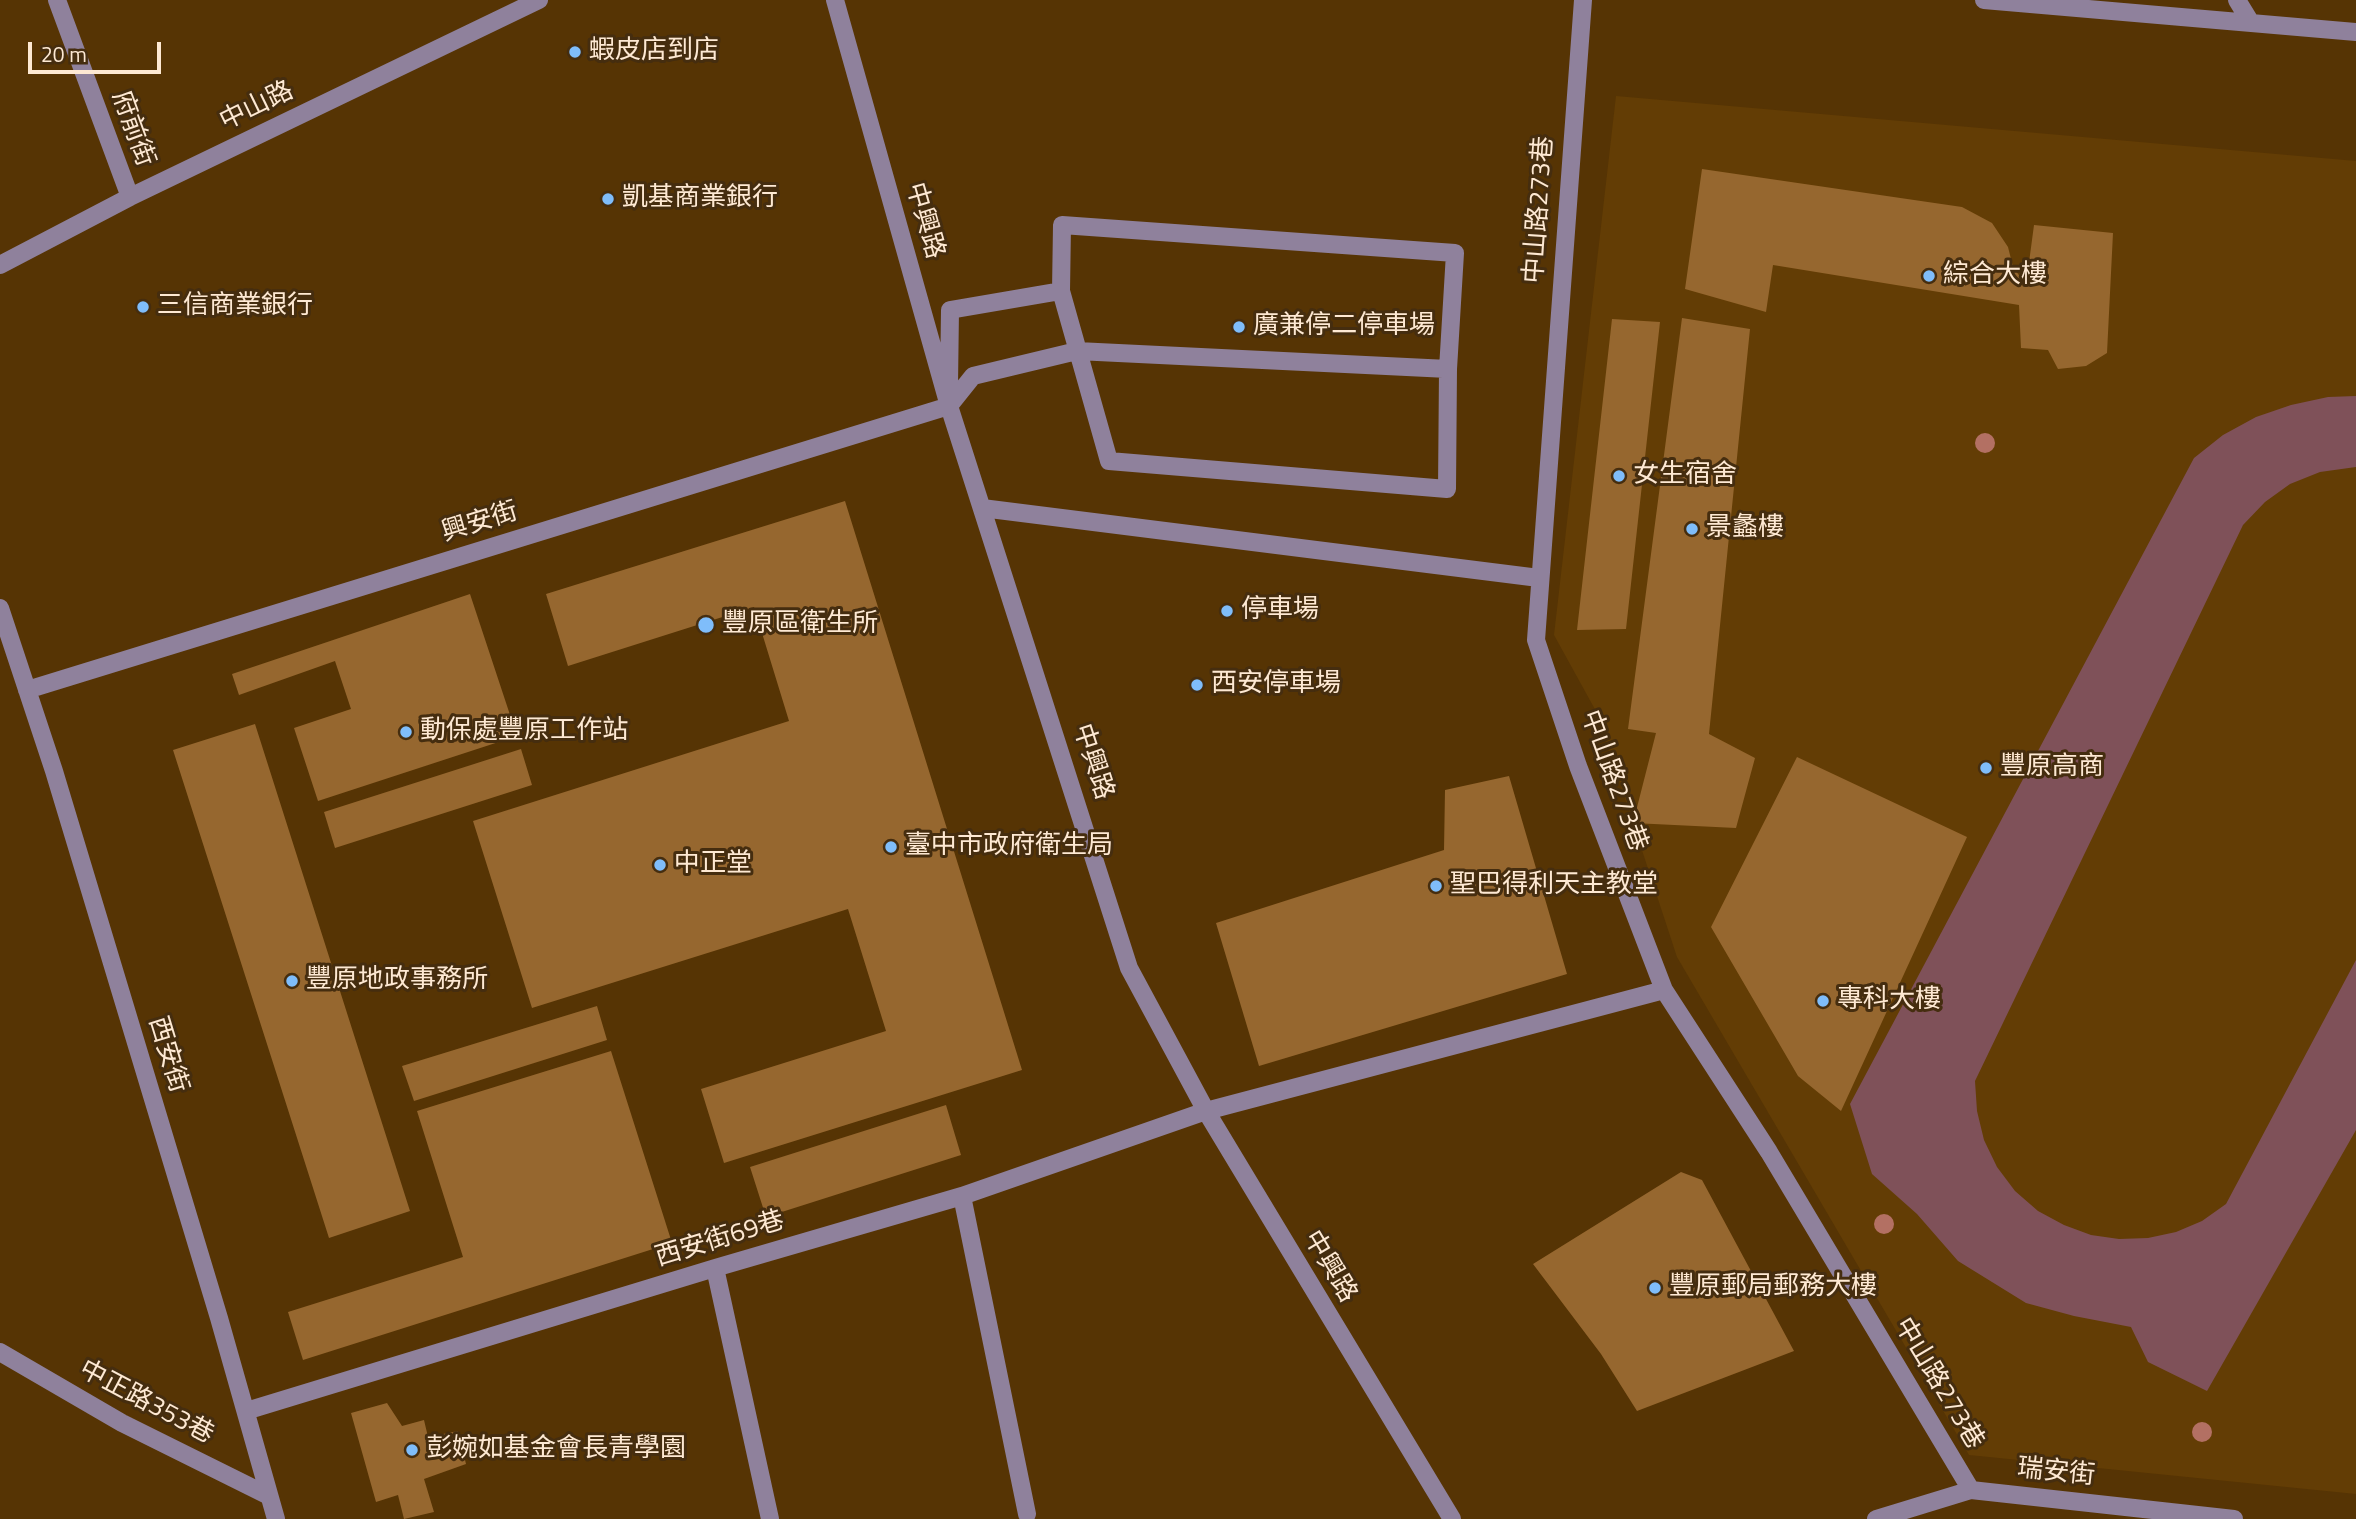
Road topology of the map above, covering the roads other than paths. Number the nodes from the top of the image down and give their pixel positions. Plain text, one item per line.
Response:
1 (57, 0) edge
2 (539, 0) edge
3 (835, 0) edge
4 (1583, 0) edge
5 (1984, 0) edge
6 (2237, 0) edge
7 (2251, 23) junction
8 (2356, 32) edge
9 (130, 197) junction
10 (0, 265) edge
11 (1061, 291) junction
12 (1077, 351) junction
13 (1448, 369) junction
14 (949, 406) junction
15 (982, 508) junction
16 (1539, 578) junction
17 (0, 608) edge
18 (27, 690) junction
19 (1664, 990) junction
20 (1206, 1111) junction
21 (962, 1196) junction
22 (715, 1268) junction
23 (0, 1352) edge
24 (246, 1411) junction
25 (1971, 1490) junction
26 (269, 1496) junction
27 (1027, 1514) dead end
28 (276, 1519) edge
29 (770, 1519) edge
30 (1452, 1519) edge
31 (1876, 1519) edge
32 (2234, 1519) edge

1 - 9 street, 府前街
2 - 9 street, 中山路
3 - 14 street, 中興路
4 - 16 street, 中山路273巷
5 - 7 street
6 - 7 street
7 - 8 street
9 - 10 street, 中山路
11 - 12 street
11 - 13 street
11 - 14 street
12 - 13 street
12 - 13 street
12 - 14 street
14 - 15 street, 中興路
14 - 18 street, 興安街
15 - 16 street
15 - 20 street, 中興路
16 - 19 street, 中山路273巷
17 - 18 street, 西安街
18 - 24 street, 西安街
19 - 20 street, 西安街69巷
19 - 25 street, 中山路273巷
20 - 21 street, 西安街69巷
20 - 30 street, 中興路
21 - 22 street, 西安街69巷
21 - 27 street
22 - 24 street, 西安街69巷
22 - 29 street
23 - 26 street, 中正路353巷
24 - 26 street, 西安街
25 - 31 street, 瑞安街
25 - 32 street, 瑞安街
26 - 28 street, 西安街

